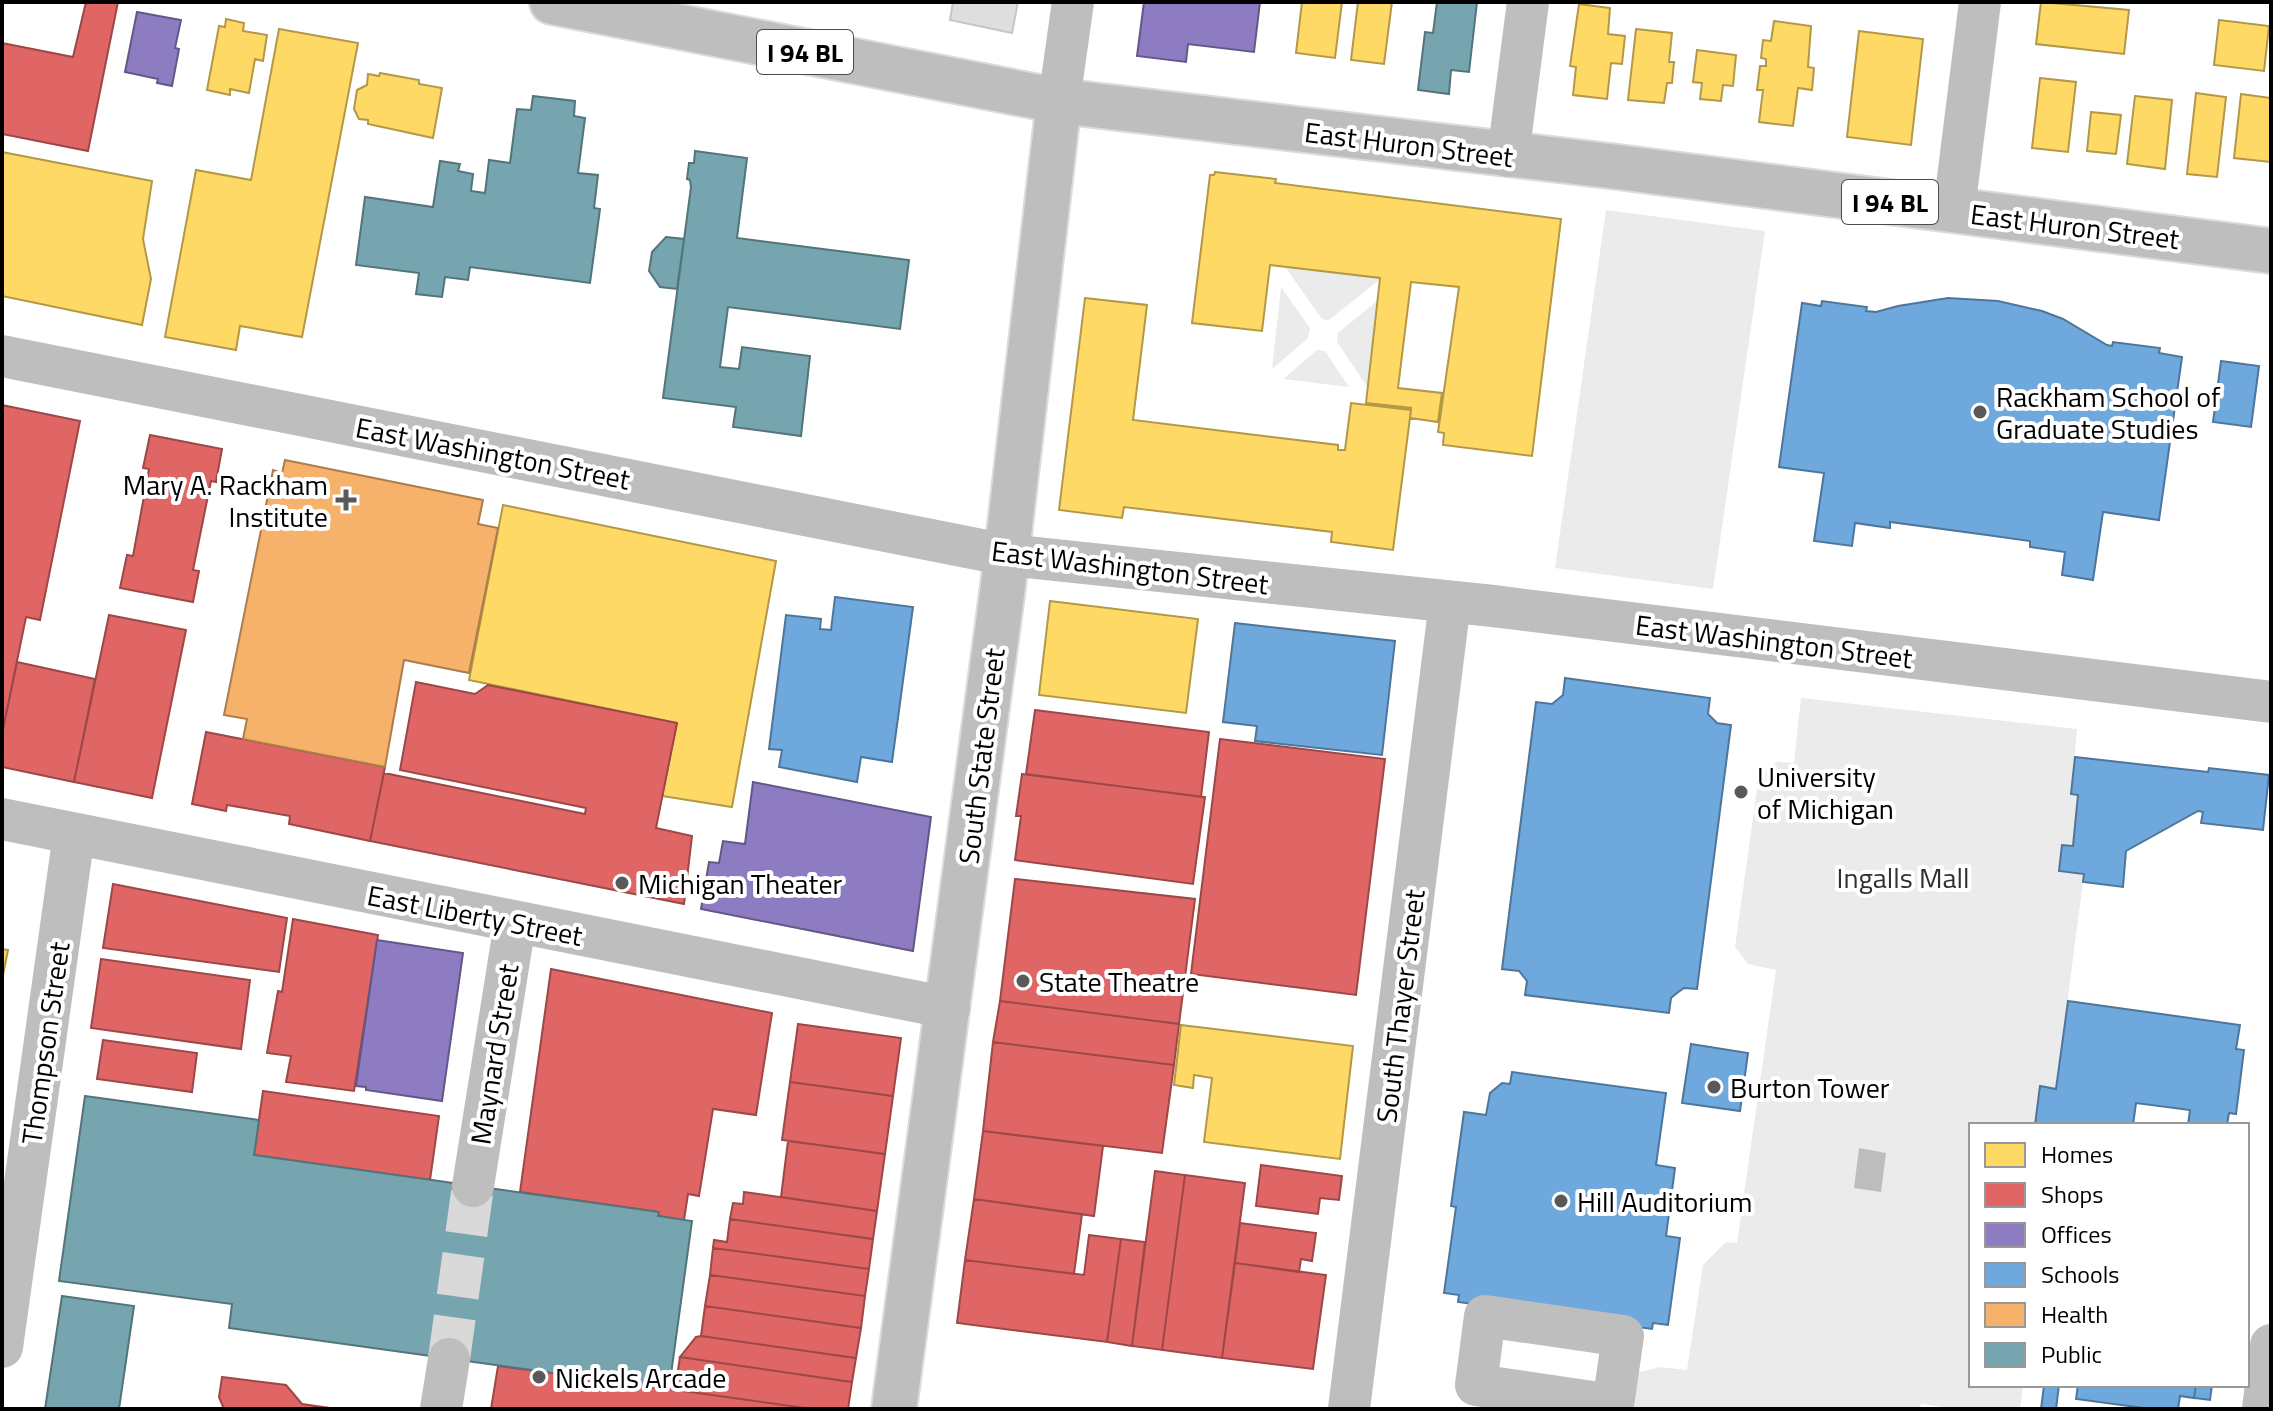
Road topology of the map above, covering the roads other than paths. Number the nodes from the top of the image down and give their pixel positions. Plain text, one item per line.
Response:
1 (552, 2) edge
2 (1073, 2) edge
3 (1528, 2) edge
4 (1980, 2) edge
5 (1059, 101) junction
6 (1508, 156) junction
7 (1954, 210) junction
8 (2271, 251) edge
9 (2, 356) edge
10 (1007, 555) junction
11 (1450, 602) junction
12 (2271, 702) edge
13 (2, 819) edge
14 (74, 834) junction
15 (515, 923) junction
16 (949, 1008) junction
17 (473, 1186) tunnel mouth
18 (2271, 1345) edge
19 (2, 1347) edge
20 (449, 1359) tunnel mouth
21 (441, 1409) edge
22 (894, 1409) edge
23 (1349, 1409) edge
24 (2263, 1409) edge

1 - 5 main road, East Huron Street / I 94 BL
2 - 5 street
3 - 6 street
4 - 7 street
5 - 6 main road, East Huron Street / I 94 BL
5 - 10 main road, South State Street
6 - 7 main road, East Huron Street / I 94 BL
7 - 8 main road, East Huron Street / I 94 BL
9 - 10 street, East Washington Street
10 - 11 street, East Washington Street
10 - 16 main road, South State Street
11 - 12 street, East Washington Street
11 - 23 street, South Thayer Street
13 - 14 street, East Liberty Street
14 - 15 street, East Liberty Street
14 - 19 street, Thompson Street
15 - 16 street, East Liberty Street
15 - 17 street, Maynard Street
16 - 22 main road, South State Street
18 - 24 street
20 - 21 street

